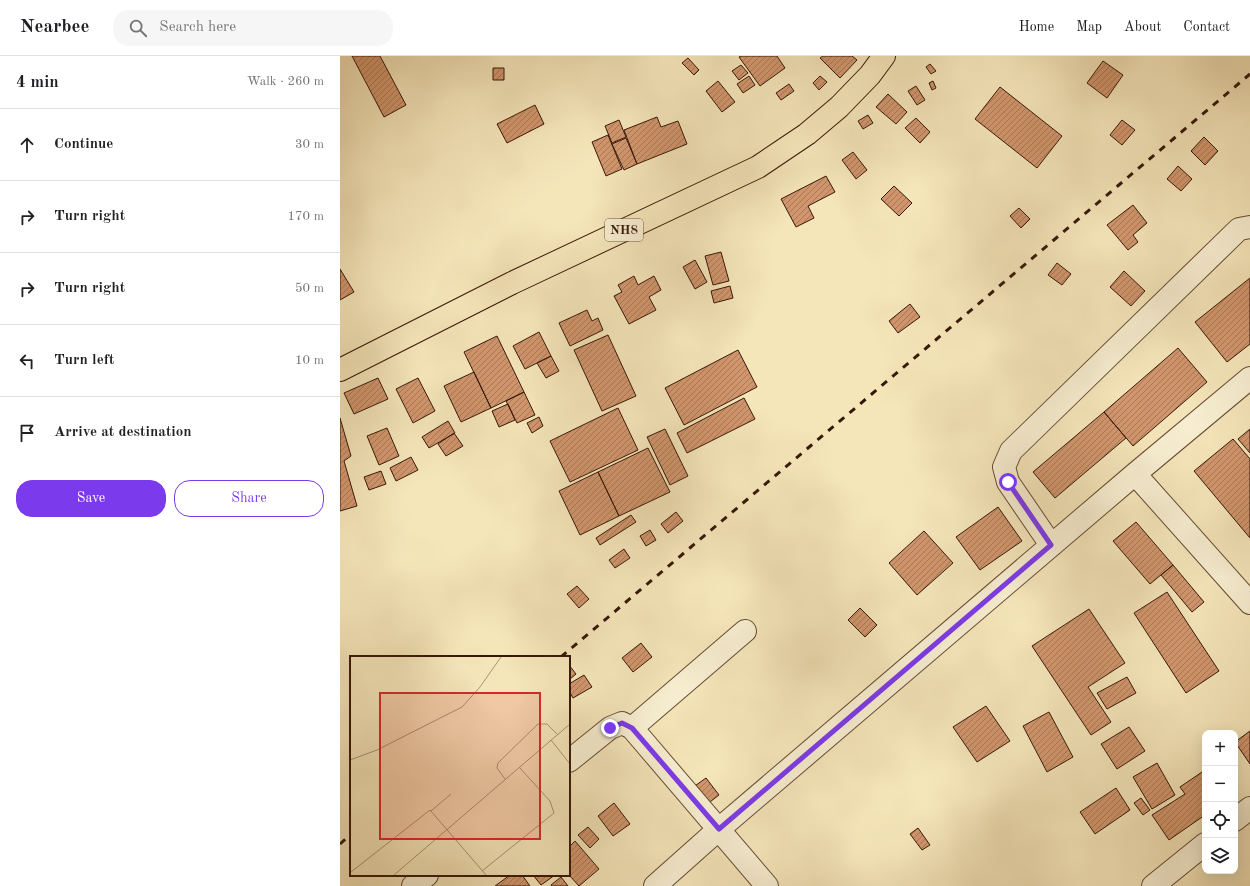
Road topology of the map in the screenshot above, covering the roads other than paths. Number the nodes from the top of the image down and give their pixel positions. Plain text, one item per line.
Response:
1 (884, 56) edge
2 (1250, 227) edge
3 (340, 370) edge
4 (1250, 378) edge
5 (1134, 474) junction
6 (1051, 545) junction
7 (1250, 603) edge
8 (746, 631) dead end
9 (632, 728) junction
10 (570, 760) edge
11 (1250, 808) edge
12 (1238, 818) edge
13 (719, 829) junction
14 (1202, 846) edge
15 (426, 876) edge
16 (413, 886) edge
17 (655, 886) edge
18 (767, 886) edge
19 (1153, 886) edge

1 - 3 highway, NH8
2 - 6 street
4 - 5 street
5 - 6 street
5 - 7 street
6 - 13 street
8 - 9 street
9 - 10 street
9 - 13 street
11 - 12 street
13 - 17 street
13 - 18 street
14 - 19 street
15 - 16 street

